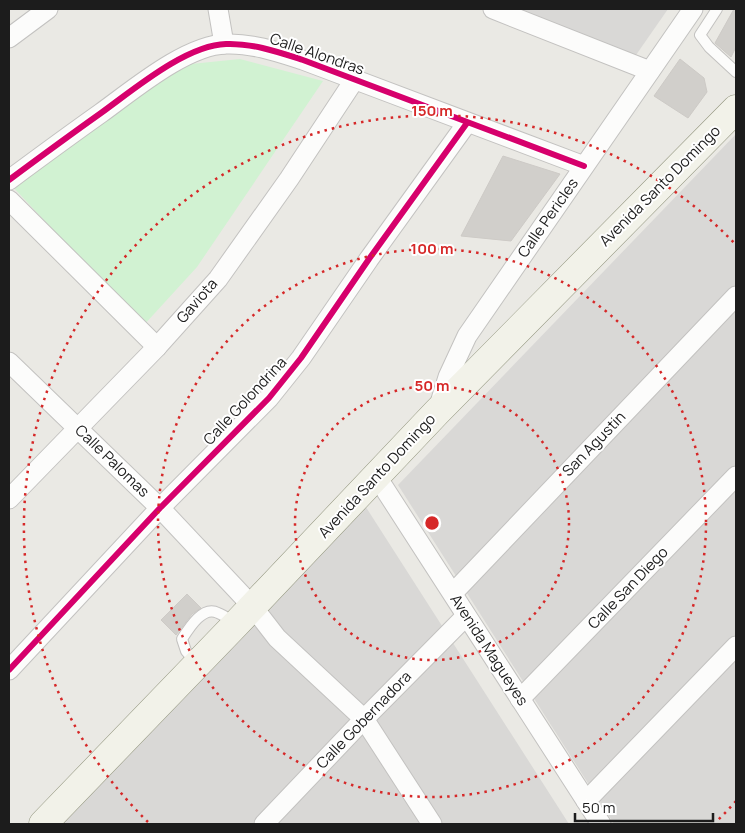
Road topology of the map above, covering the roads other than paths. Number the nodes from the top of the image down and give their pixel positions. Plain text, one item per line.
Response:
1 (48, 9) edge
2 (218, 9) edge
3 (493, 9) edge
4 (717, 9) edge
5 (690, 14) edge
6 (700, 35) junction
7 (9, 38) edge
8 (224, 44) junction
9 (650, 71) junction
10 (736, 72) edge
11 (355, 79) junction
12 (736, 109) edge
13 (468, 123) junction
14 (584, 166) junction
15 (9, 180) edge
16 (9, 200) edge
17 (736, 296) edge
18 (157, 346) junction
19 (9, 362) edge
20 (437, 412) junction
21 (77, 428) junction
22 (736, 476) edge
23 (377, 477) junction
24 (9, 499) edge
25 (160, 508) junction
26 (453, 593) junction
27 (244, 616) junction
28 (466, 616) junction
29 (736, 646) edge
30 (9, 670) edge
31 (520, 699) junction
32 (364, 719) junction
33 (586, 801) junction
34 (54, 820) edge
35 (264, 824) edge
36 (432, 824) edge
37 (601, 824) edge

1 - 7 street
2 - 8 street
3 - 9 street
4 - 6 lane
5 - 6 lane
5 - 9 street, Calle Pericles
6 - 10 lane
8 - 11 street, Calle Alondras
8 - 15 street, Calle Alondras
9 - 14 street, Calle Pericles
11 - 13 street, Calle Alondras
11 - 18 street, Gaviota
12 - 20 main road, Avenida Santo Domingo
13 - 14 street, Calle Alondras
13 - 25 street, Calle Golondrina
14 - 20 street, Calle Pericles
16 - 18 street
17 - 26 street, San Agustin
18 - 21 street, Gaviota
19 - 21 street, Calle Palomas
20 - 23 main road, Avenida Santo Domingo
21 - 24 street, Gaviota
21 - 25 street, Calle Palomas
22 - 31 street, Calle San Diego
23 - 26 street, Avenida Magueyes
23 - 27 main road, Avenida Santo Domingo
25 - 27 street, Calle Palomas
25 - 30 street, Calle Golondrina
26 - 28 street, Avenida Magueyes
27 - 32 street, Calle Palomas
27 - 34 main road, Avenida Santo Domingo
28 - 31 street, Avenida Magueyes
28 - 32 street, Calle Gobernadora
29 - 33 street
31 - 33 street, Avenida Magueyes
32 - 35 street, Calle Gobernadora
32 - 36 street, Calle Palomas
33 - 37 street, Avenida Magueyes

